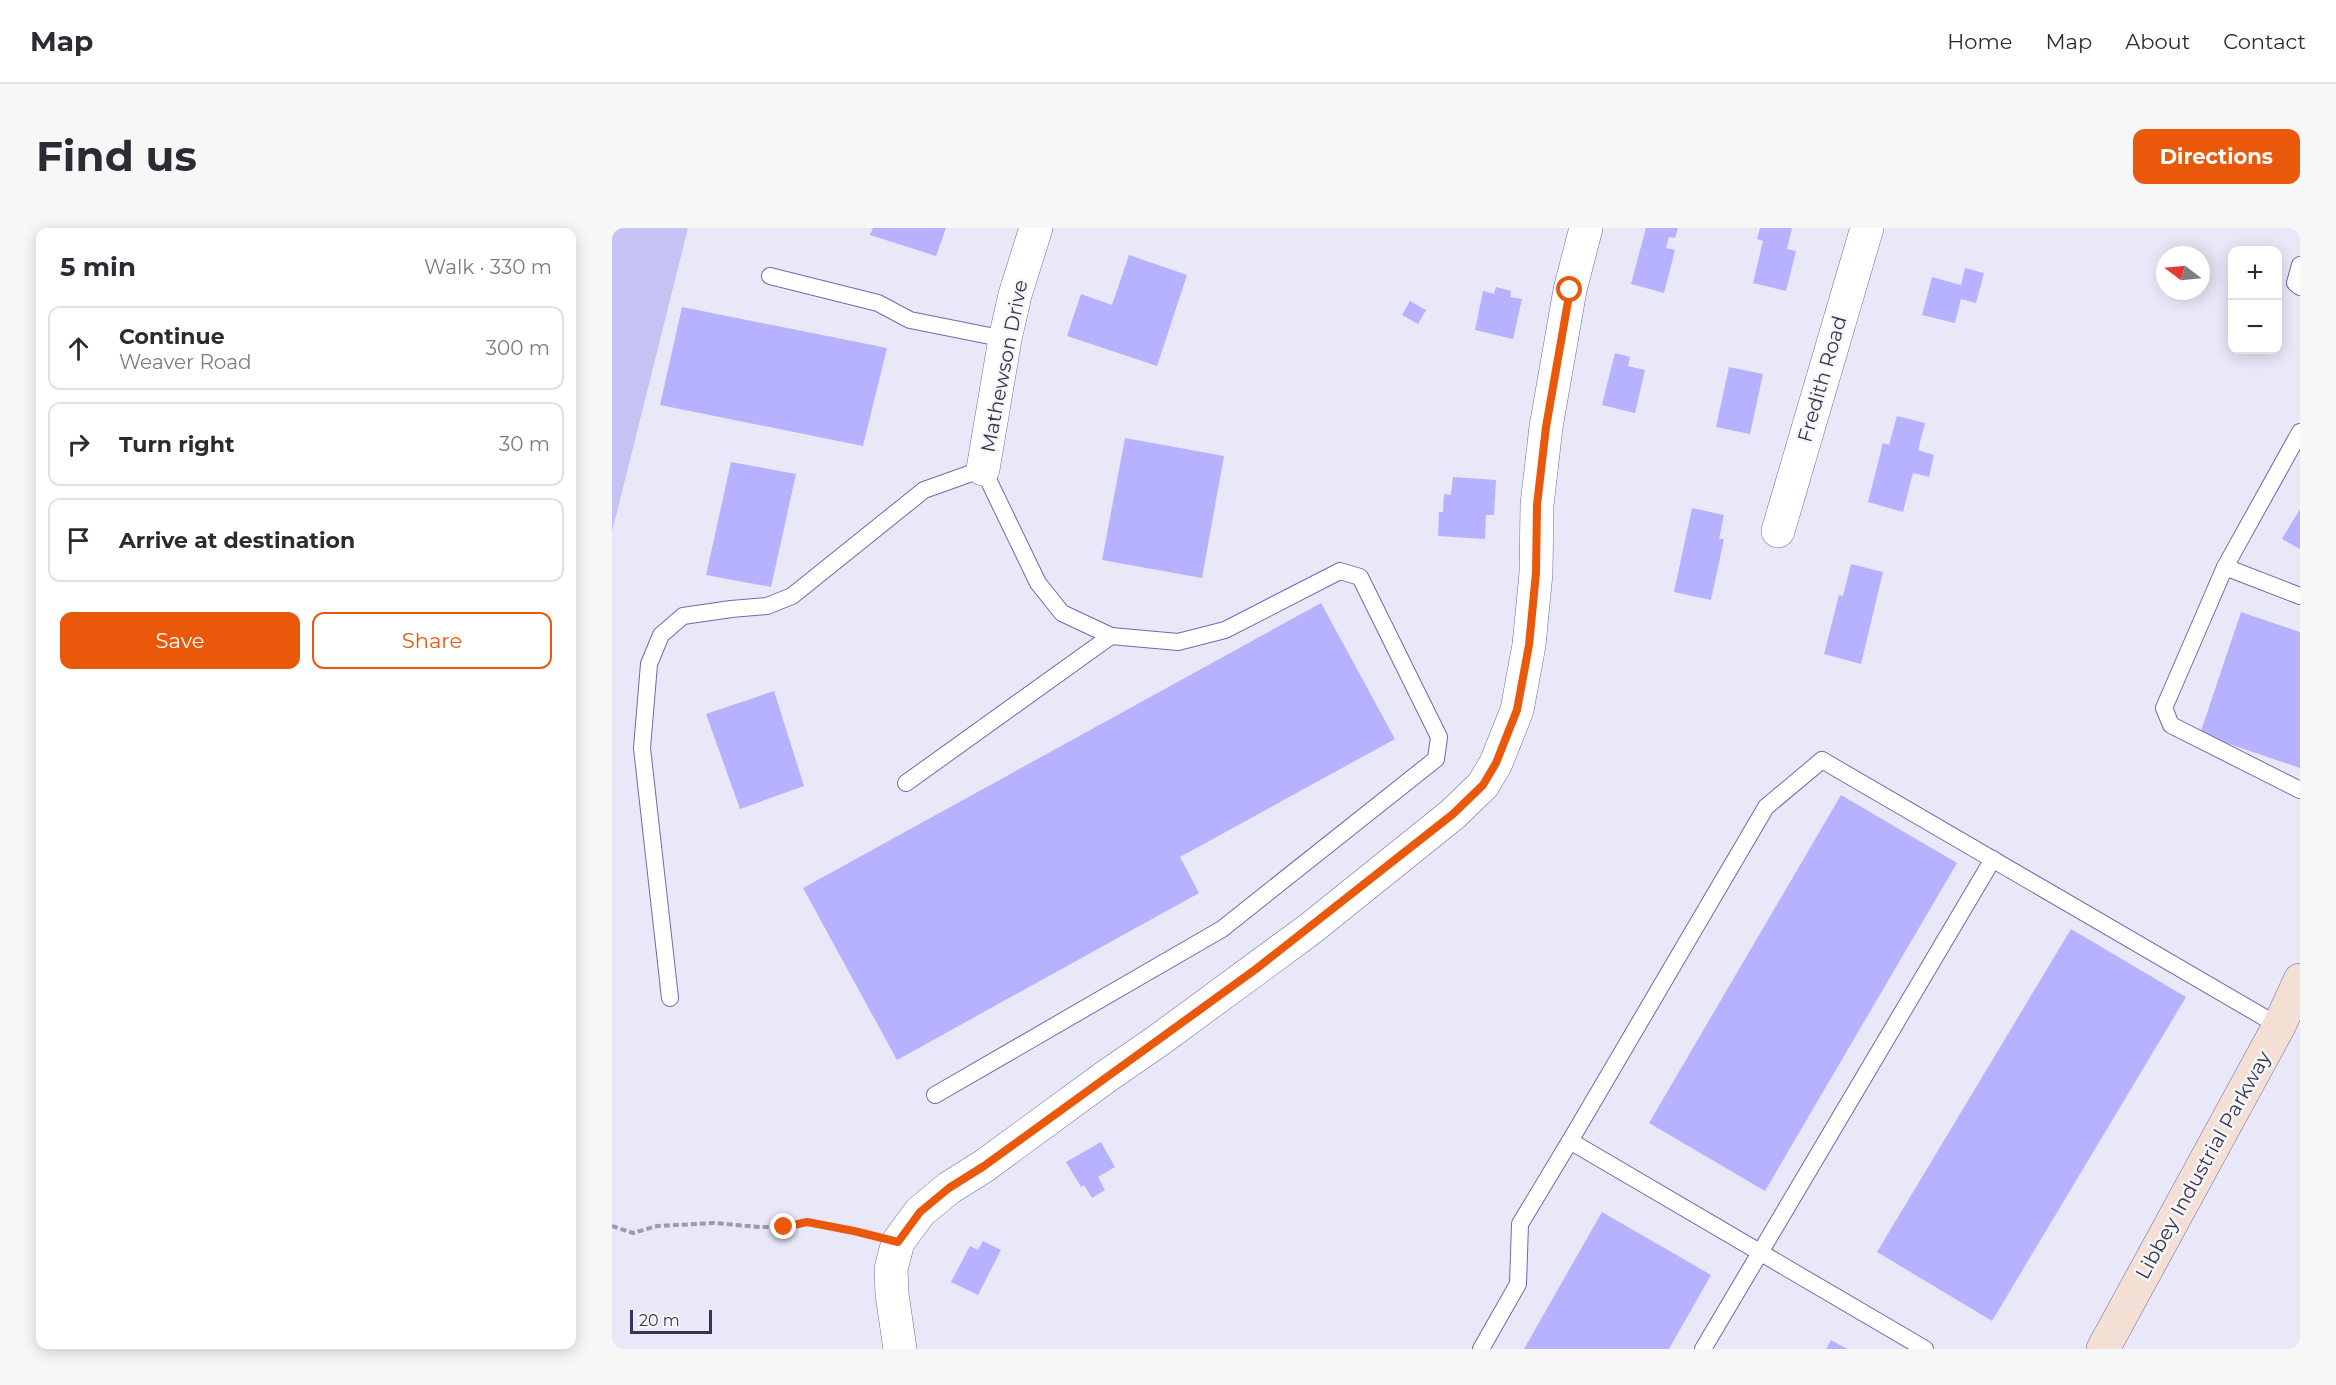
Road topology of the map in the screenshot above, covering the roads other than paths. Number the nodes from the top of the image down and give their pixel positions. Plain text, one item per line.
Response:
1 (1036, 228) edge
2 (1586, 228) edge
3 (1866, 228) edge
4 (2300, 265) edge
5 (770, 276) dead end
6 (2300, 287) edge
7 (1005, 339) junction
8 (2300, 432) edge
9 (983, 469) junction
10 (1778, 531) dead end
11 (2225, 567) junction
12 (2300, 596) edge
13 (1111, 636) junction
14 (906, 783) dead end
15 (2300, 790) edge
16 (1993, 859) junction
17 (2300, 980) edge
18 (670, 998) dead end
19 (2279, 1026) junction
20 (935, 1095) dead end
21 (1570, 1141) junction
22 (1759, 1253) junction
23 (900, 1349) edge
24 (1480, 1349) edge
25 (1703, 1349) edge
26 (1925, 1349) edge
27 (2103, 1349) edge

1 - 7 street, Mathewson Drive
2 - 23 street
3 - 10 street, Fredith Road
4 - 6 lane
5 - 7 lane
7 - 9 street, Mathewson Drive
8 - 11 lane
9 - 13 lane
9 - 18 lane
11 - 12 lane
11 - 15 lane
13 - 14 lane
13 - 20 lane
16 - 19 lane
16 - 21 lane
16 - 22 lane
17 - 19 street, Libbey Industrial Parkway
19 - 27 street, Libbey Industrial Parkway
21 - 22 lane
21 - 24 lane
22 - 25 lane
22 - 26 lane

